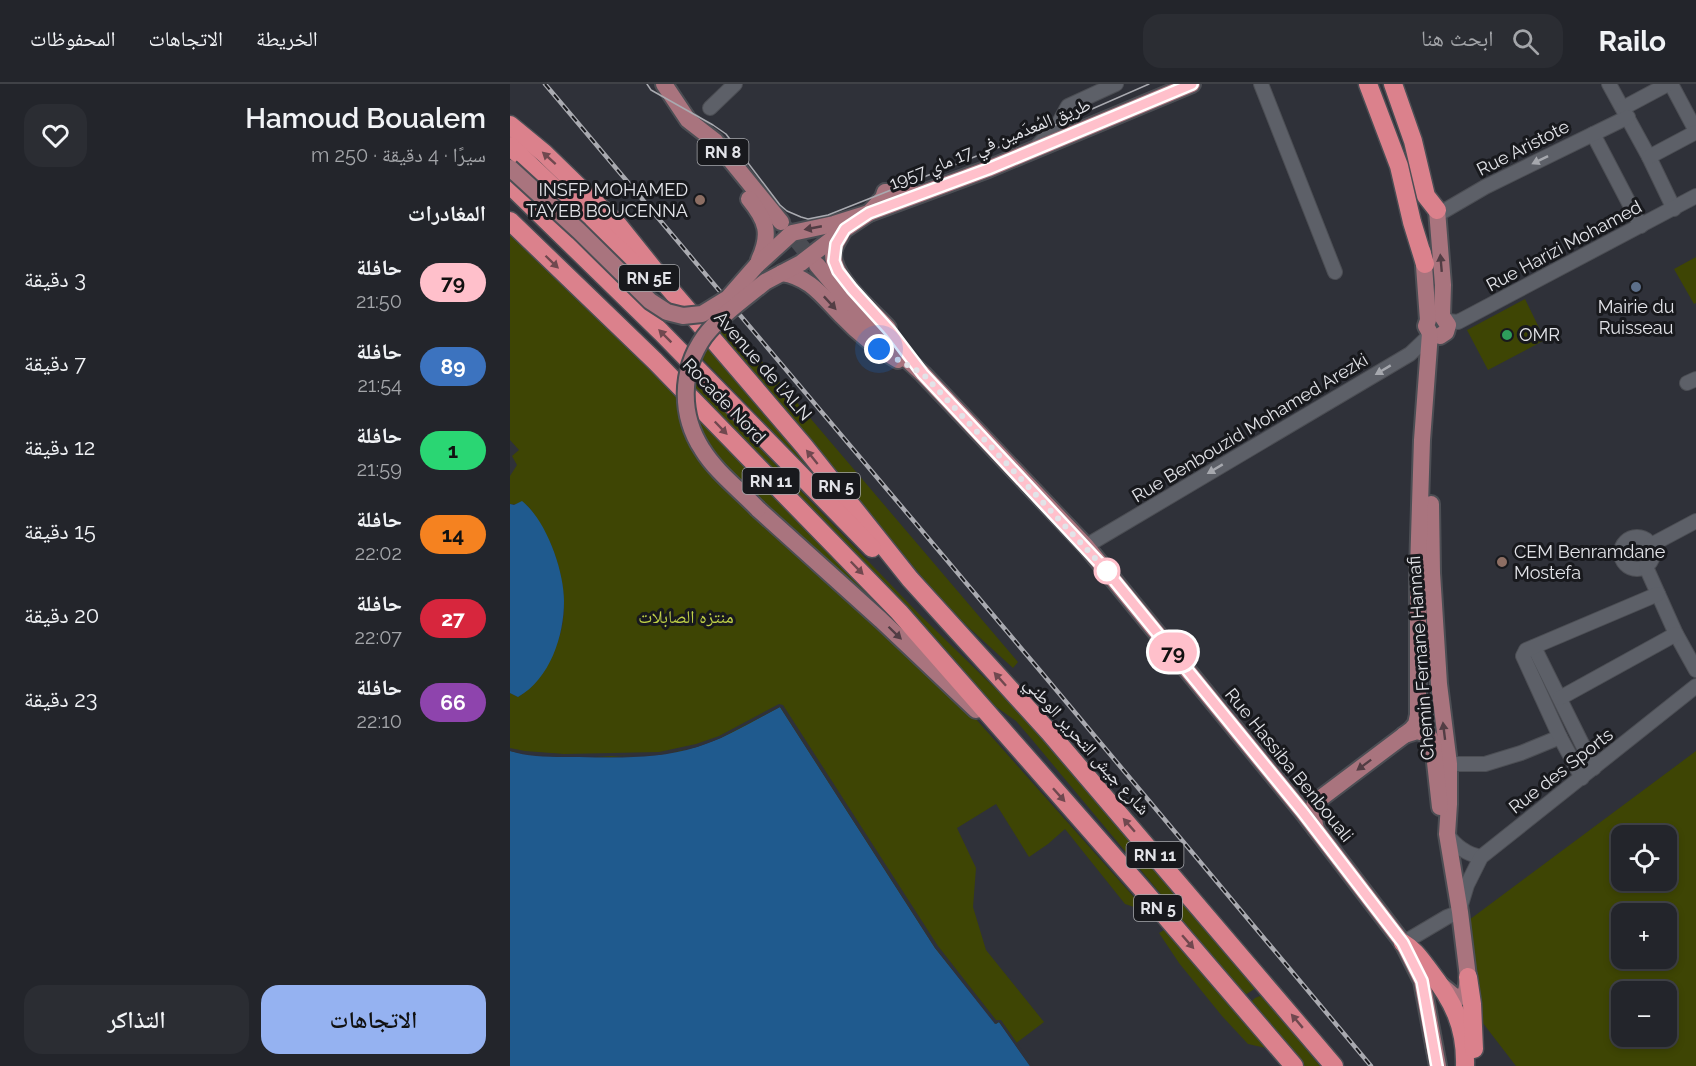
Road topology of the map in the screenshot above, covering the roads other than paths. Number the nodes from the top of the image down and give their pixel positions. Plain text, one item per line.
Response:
1 (664, 84) edge
2 (1116, 84) edge
3 (1192, 84) edge
4 (1261, 84) edge
5 (1368, 84) edge
6 (1379, 84) edge
7 (1393, 84) edge
8 (1405, 84) edge
9 (1609, 84) edge
10 (1670, 84) edge
11 (727, 87) edge
12 (710, 108) dead end
13 (1625, 112) junction
14 (688, 120) junction
15 (510, 125) edge
16 (1696, 131) edge
17 (1593, 134) junction
18 (510, 146) edge
19 (1029, 151) junction
20 (1649, 157) junction
21 (510, 168) edge
22 (1413, 183) joint
23 (510, 185) edge
24 (1696, 196) edge
25 (1674, 208) junction
26 (869, 213) junction
27 (1437, 213) junction
28 (510, 221) edge
29 (781, 222) tunnel mouth
30 (1641, 226) junction
31 (845, 229) junction
32 (1425, 264) junction
33 (817, 265) tunnel mouth
34 (756, 266) junction
35 (1335, 272) dead end
36 (782, 273) junction
37 (701, 326) junction
38 (1436, 327) junction
39 (923, 374) junction
40 (1696, 522) edge
41 (1651, 545) junction
42 (1086, 546) junction
43 (1646, 567) junction
44 (1658, 594) junction
45 (1676, 634) junction
46 (971, 646) junction
47 (1529, 651) junction
48 (1696, 670) edge
49 (1696, 686) edge
50 (1560, 698) junction
51 (1404, 735) junction
52 (1560, 737) junction
53 (1020, 752) junction
54 (1449, 764) junction
55 (1594, 768) junction
56 (1582, 778) junction
57 (1316, 830) junction
58 (1447, 834) junction
59 (1481, 857) junction
60 (1460, 910) junction
61 (1403, 943) junction
62 (1468, 977) junction
63 (1439, 984) junction
64 (1294, 1066) edge
65 (1334, 1066) edge
66 (1437, 1066) edge
67 (1465, 1066) edge
68 (1474, 1066) edge

1 - 14 main road, RN 8
2 - 19 street
3 - 19 main road, طريق المُعدَمين في 17 ماي 1957
4 - 35 street
5 - 32 highway
6 - 22 highway
7 - 27 highway
8 - 27 highway
9 - 13 street
10 - 13 street, Rue Aristote
10 - 16 street
11 - 12 street
13 - 17 street, Rue Aristote
13 - 20 street
14 - 29 main road, RN 8
14 - 34 main road
37 -> 15 highway, Avenue de l'ALN / RN 5
16 - 20 street
17 -> 27 street, Rue Aristote
17 - 30 street
18 - 37 highway, RN 5E
19 - 26 main road, طريق المُعدَمين في 17 ماي 1957
20 - 25 street
21 - 34 main road, bridge
22 - 32 main road
46 -> 23 highway, Rocade Nord / RN 11
24 - 25 street, Rue Harizi Mohamed
25 - 30 street, Rue Harizi Mohamed
26 - 31 main road
26 -> 34 main road
38 -> 27 main road
28 -> 53 highway, Rocade Nord / RN 11
30 - 38 street, Rue Harizi Mohamed
31 - 36 main road
31 - 39 main road
32 - 38 main road
33 - 39 main road
36 -> 39 main road
36 -> 53 main road, bridge
46 -> 37 highway, Avenue de l'ALN / RN 5
38 -> 42 street, Rue Benbouzid Mohamed Arezki
38 - 51 main road, Chemin Fernane Hannafi
54 -> 38 main road, Chemin Fernane Hannafi
39 - 42 main road, Rue Hassiba Benbouali
40 - 41 street
41 - 43 street
41 - 43 street
42 - 57 main road, Rue Hassiba Benbouali
43 - 44 street
44 - 45 street
44 - 47 street
45 - 48 street
45 - 50 street
65 -> 46 highway, شارع جيش التحرير الوطني / RN 11
47 - 50 street
47 - 52 street
49 - 55 street, Rue des Sports
50 - 55 street
51 -> 57 main road, Chemin Fernane Hannafi
51 - 58 main road
52 - 54 street
52 - 56 street
53 -> 64 highway, RN 5
54 - 58 main road, Chemin Fernane Hannafi
55 - 56 street, Rue des Sports
56 - 59 street, Rue des Sports
57 - 61 main road, Rue Hassiba Benbouali
58 - 59 street
58 - 60 main road, Chemin Fernane Hannafi
59 - 60 street
60 - 61 street
60 - 62 main road, Chemin Fernane Hannafi
61 - 63 highway
61 - 66 main road, Rue Hassiba Benbouali
62 - 63 main road
62 - 68 highway
63 - 67 highway

